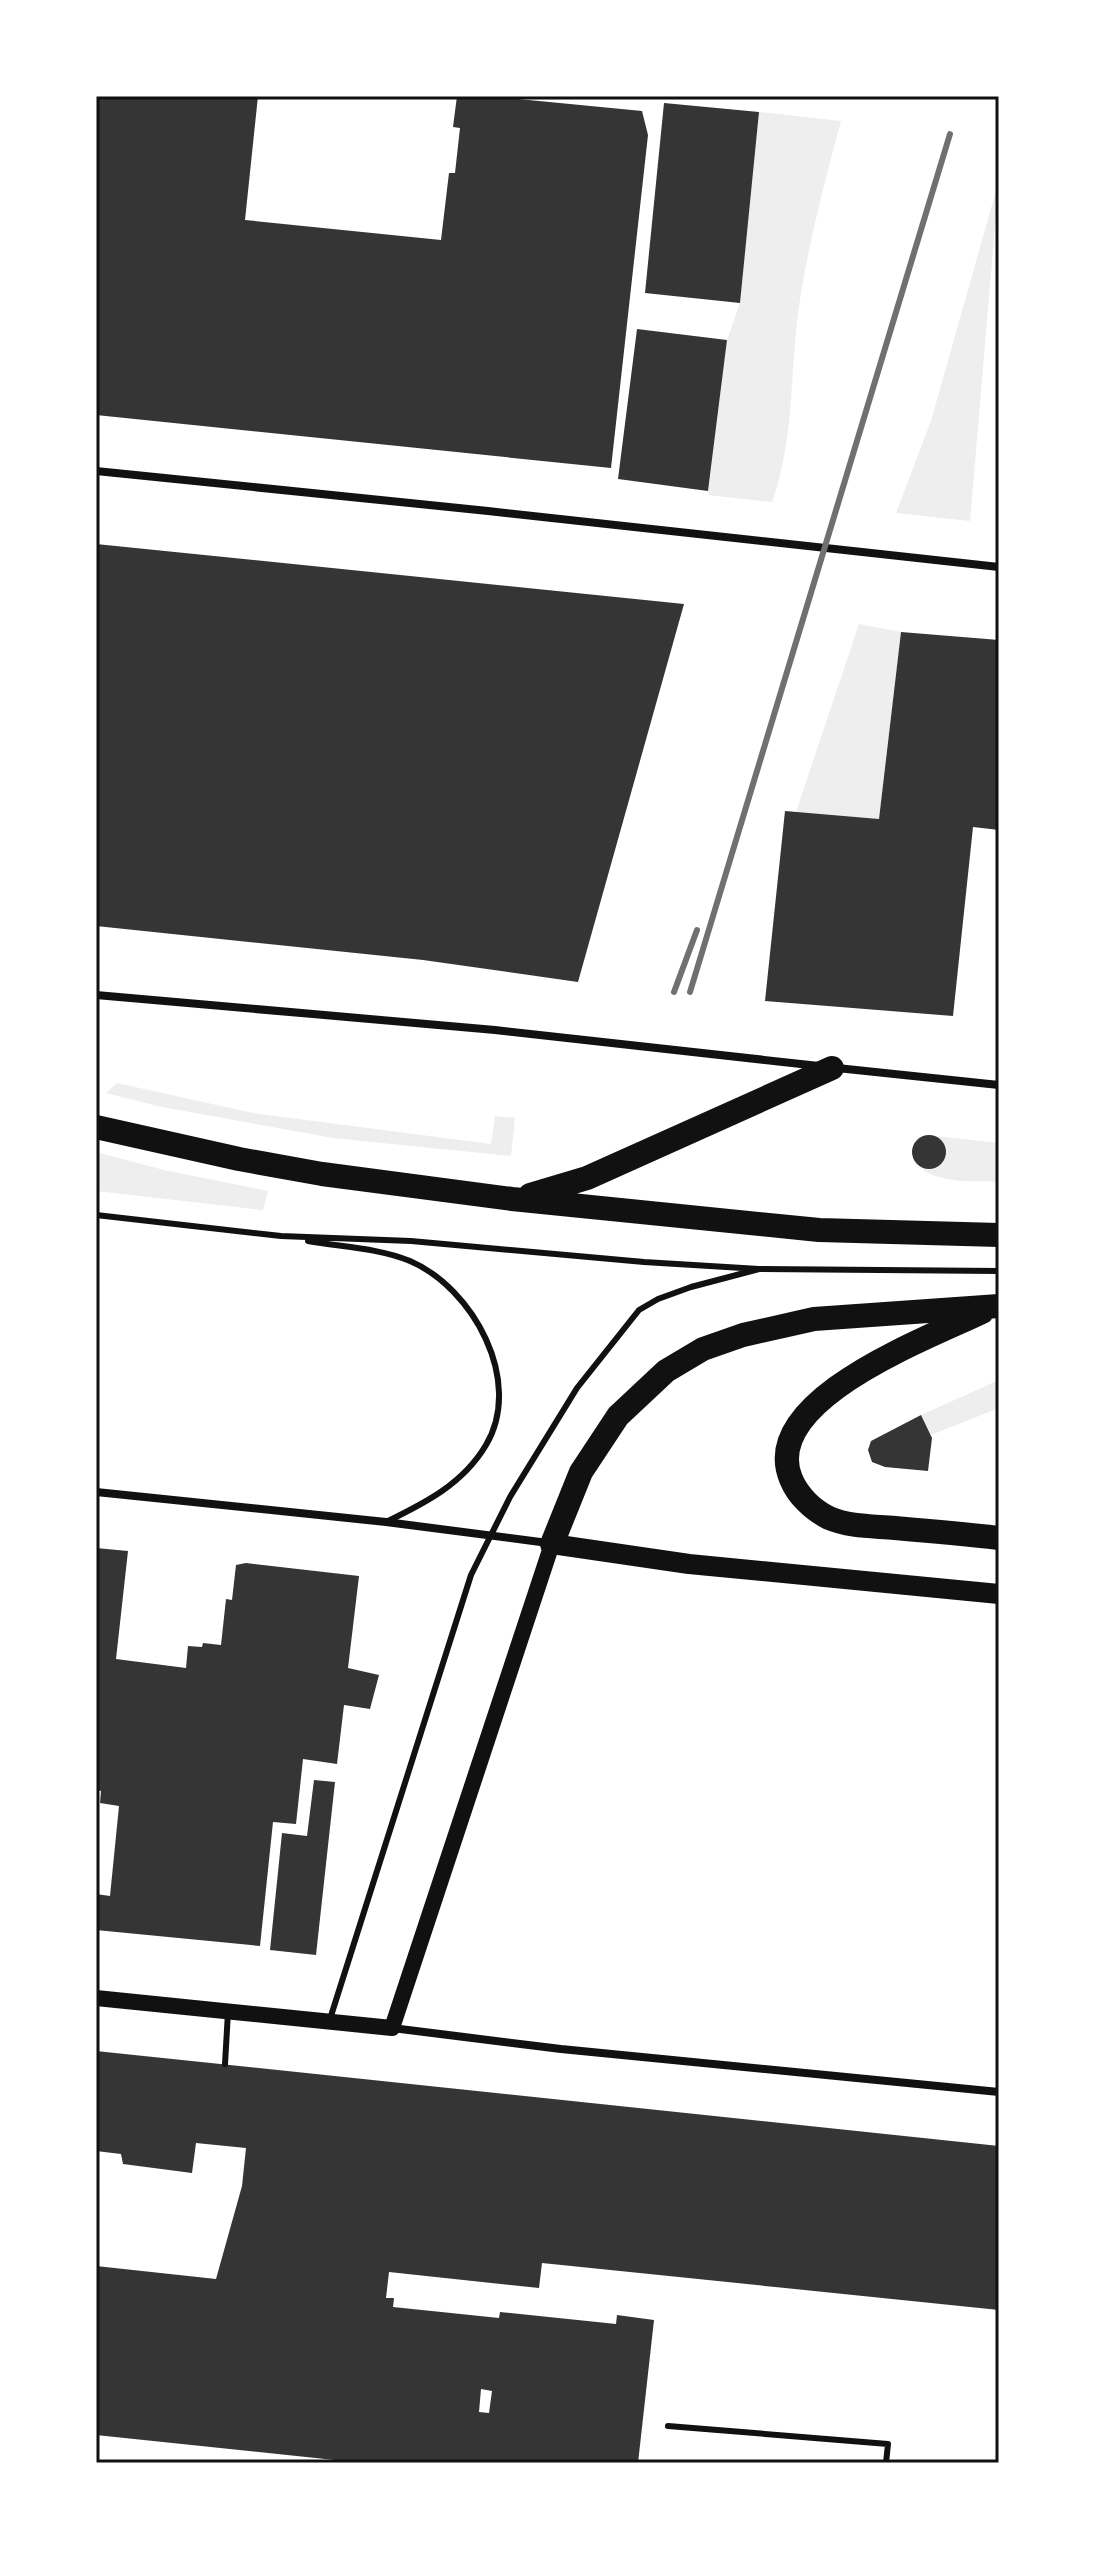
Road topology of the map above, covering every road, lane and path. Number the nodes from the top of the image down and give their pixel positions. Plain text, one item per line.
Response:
1 (96, 471) edge
2 (999, 567) edge
3 (96, 995) edge
4 (832, 1068) junction
5 (999, 1085) edge
6 (96, 1127) edge
7 (512, 1199) junction
8 (96, 1215) edge
9 (999, 1235) edge
10 (281, 1236) junction
11 (759, 1269) junction
12 (999, 1271) edge
13 (996, 1306) edge
14 (96, 1492) edge
15 (386, 1522) junction
16 (489, 1536) junction
17 (999, 1538) edge
18 (552, 1544) junction
19 (999, 1594) edge
20 (96, 1998) edge
21 (228, 2012) junction
22 (329, 2022) junction
23 (392, 2028) junction
24 (225, 2064) dead end
25 (999, 2092) edge
26 (668, 2426) dead end
27 (886, 2463) edge

1 - 2 street
3 - 4 street
4 - 5 street
4 - 7 highway
6 - 7 highway
7 - 9 highway
8 - 10 lane
10 - 11 lane
10 - 15 lane
11 - 12 lane
11 - 16 lane
13 - 17 highway
13 - 18 highway
14 - 15 street
15 - 16 street
16 - 18 street
16 - 22 lane
18 - 19 main road
18 - 23 main road
20 - 21 main road
21 - 22 main road
21 - 24 lane
22 - 23 main road
23 - 25 street
26 - 27 lane

